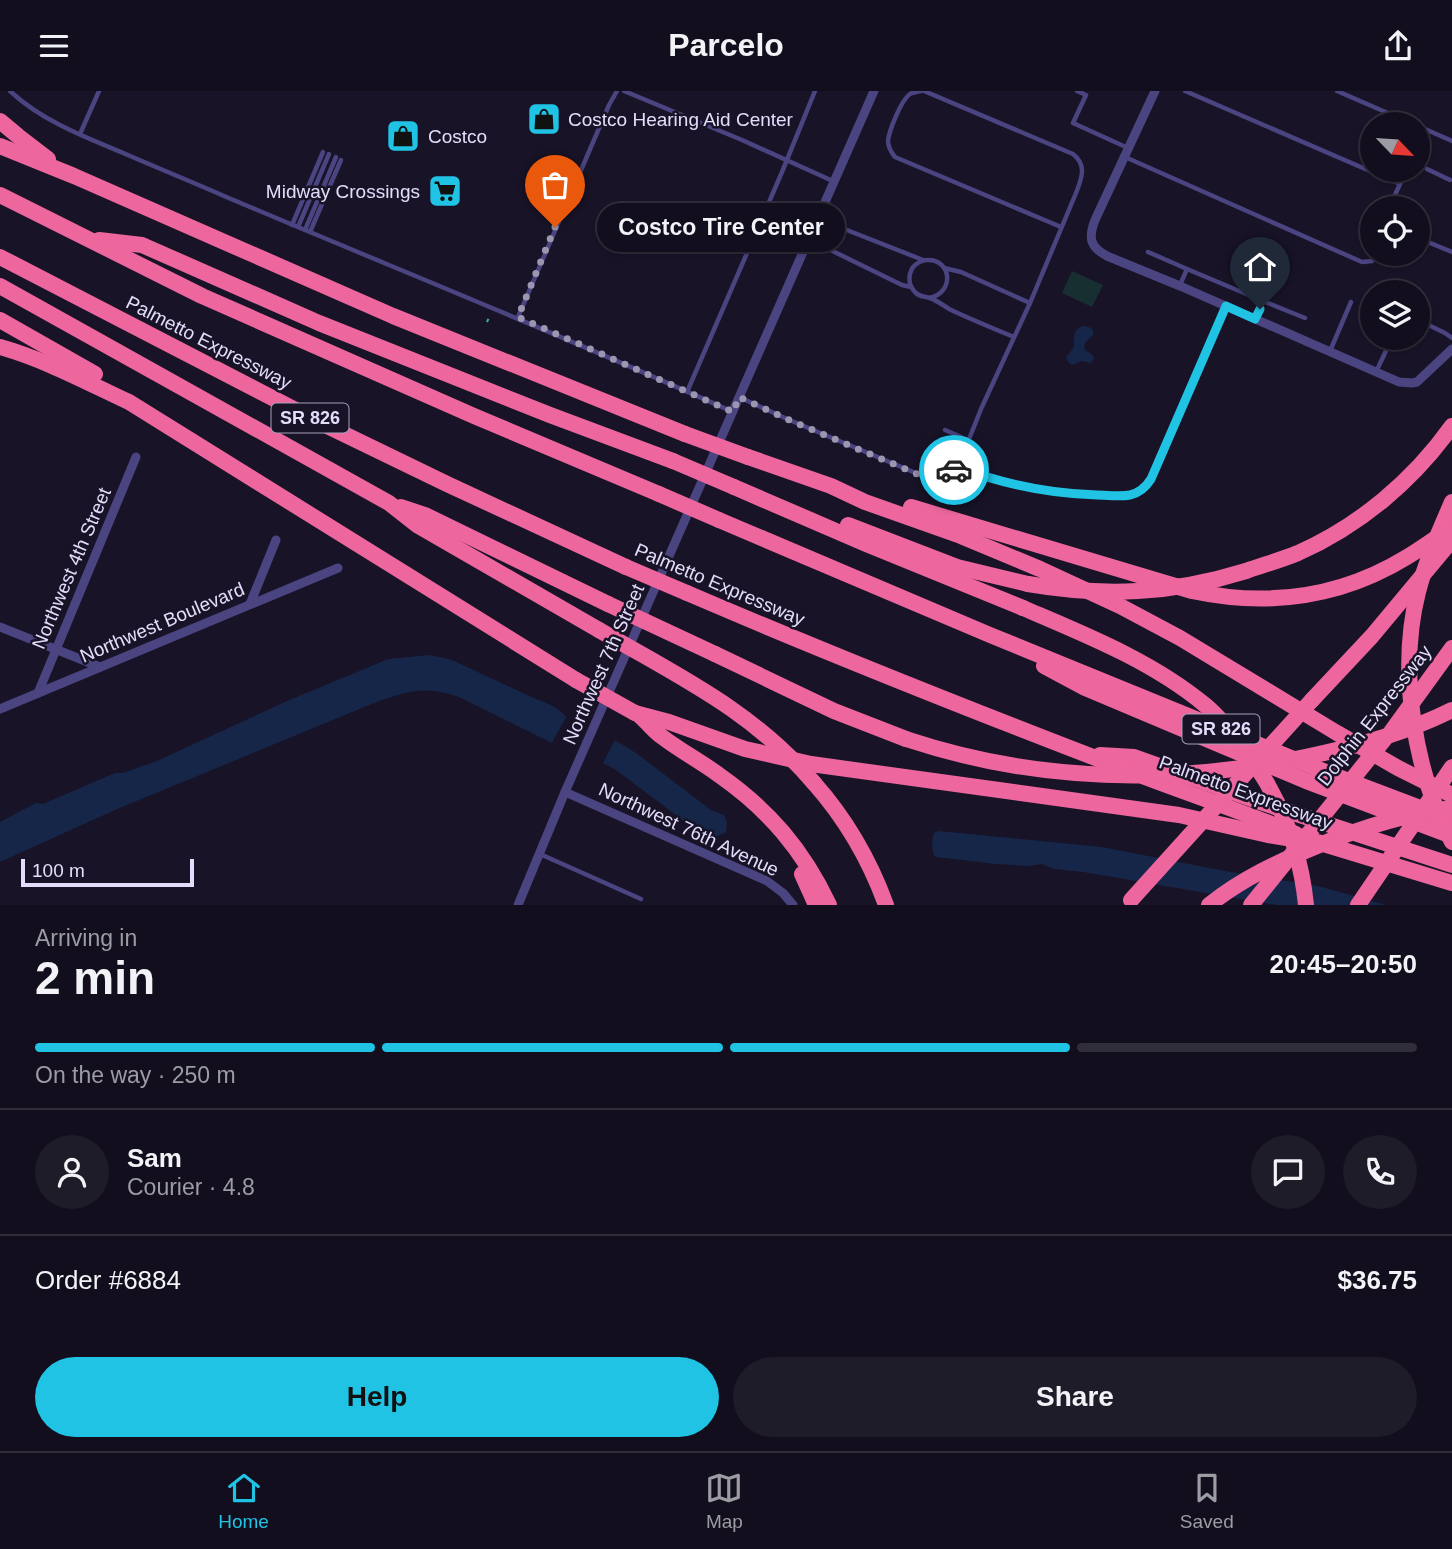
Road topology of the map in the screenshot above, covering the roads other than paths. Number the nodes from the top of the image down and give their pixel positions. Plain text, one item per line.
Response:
1 (10, 91) edge
2 (99, 91) edge
3 (617, 91) edge
4 (624, 91) edge
5 (815, 91) edge
6 (874, 91) edge
7 (922, 91) edge
8 (1077, 91) edge
9 (1155, 91) edge
10 (1185, 91) edge
11 (1336, 91) edge
12 (1087, 93) edge
13 (1385, 112) edge
14 (0, 121) edge
15 (1430, 131) edge
16 (80, 134) junction
17 (1452, 141) edge
18 (0, 146) edge
19 (323, 152) dead end
20 (1126, 153) junction
21 (329, 154) dead end
22 (338, 158) dead end
23 (786, 160) junction
24 (1430, 170) edge
25 (74, 176) junction
26 (1451, 178) edge
27 (835, 182) junction
28 (1400, 184) joint
29 (0, 195) edge
30 (1395, 196) edge
31 (819, 219) junction
32 (295, 226) junction
33 (1061, 227) junction
34 (307, 231) junction
35 (86, 239) junction
36 (809, 239) junction
37 (1430, 243) edge
38 (1148, 252) dead end
39 (1452, 252) edge
40 (0, 257) edge
41 (923, 260) junction
42 (1360, 261) edge
43 (944, 268) junction
44 (1187, 269) junction
45 (0, 286) edge
46 (1180, 286) junction
47 (911, 287) junction
48 (929, 298) junction
49 (1263, 301) junction
50 (1351, 302) dead end
51 (1030, 303) junction
52 (1226, 306) junction
53 (518, 317) junction
54 (1304, 318) dead end
55 (1255, 319) junction
56 (0, 320) edge
57 (1430, 326) edge
58 (1014, 337) junction
59 (1452, 338) edge
60 (0, 347) edge
61 (1452, 349) edge
62 (1387, 350) edge
63 (1329, 352) junction
64 (1376, 373) junction
65 (687, 392) junction
66 (739, 397) junction
67 (129, 401) junction
68 (733, 412) junction
69 (1452, 426) edge
70 (944, 431) dead end
71 (968, 440) junction
72 (136, 457) dead end
73 (933, 459) dead end
74 (958, 467) junction
75 (831, 486) junction
76 (734, 487) junction
77 (1452, 502) edge
78 (389, 503) junction
79 (1452, 527) edge
80 (276, 540) dead end
81 (1452, 540) edge
82 (338, 568) dead end
83 (250, 604) junction
84 (0, 627) edge
85 (990, 635) junction
86 (1452, 648) edge
87 (56, 650) junction
88 (100, 667) junction
89 (38, 693) junction
90 (0, 709) edge
91 (1452, 711) edge
92 (637, 714) junction
93 (1087, 754) junction
94 (1452, 767) edge
95 (565, 792) junction
96 (1452, 795) edge
97 (1452, 808) edge
98 (1452, 820) edge
99 (785, 833) junction
100 (1452, 836) edge
101 (1317, 842) junction
102 (1452, 842) edge
103 (540, 854) junction
104 (1452, 865) edge
105 (1452, 883) edge
106 (640, 899) dead end
107 (1129, 903) edge
108 (518, 905) edge
109 (793, 905) edge
110 (816, 905) edge
111 (829, 905) edge
112 (886, 905) edge
113 (1209, 905) edge
114 (1251, 905) edge
115 (1306, 905) edge
116 (1358, 905) edge

1 - 16 lane
2 - 16 lane
3 - 53 lane
4 - 23 lane
5 - 23 lane
6 - 27 street, Northwest 7th Street
7 - 33 lane
7 - 33 lane
8 - 12 lane
9 - 20 street
10 - 28 lane
11 - 13 lane
12 - 20 lane
14 - 25 highway
15 - 17 lane
16 - 32 lane
18 - 25 highway
19 - 32 lane
20 - 42 lane
20 - 46 street
21 - 32 lane
22 - 34 lane
23 - 27 lane
23 - 65 lane
24 - 26 lane
25 - 75 highway, bridge
27 - 31 street, Northwest 7th Street
28 - 30 lane
29 - 35 highway, Palmetto Expressway / SR 826
31 - 36 street, Northwest 7th Street
31 - 41 lane
32 - 34 lane
33 - 51 lane
34 - 53 lane
35 - 76 highway, bridge
35 - 85 highway, Palmetto Expressway / SR 826, bridge
36 - 47 lane
36 - 66 street, Northwest 7th Street
37 - 39 lane
38 - 44 lane
40 - 93 highway, Palmetto Expressway / SR 826, bridge
41 - 43 lane
41 - 47 lane
43 - 48 lane
43 - 51 lane
44 - 46 lane
44 - 49 lane
45 - 78 highway
46 - 52 street
47 - 48 lane
48 - 58 lane
49 - 54 lane
49 - 55 lane
50 - 63 lane
51 - 58 lane
52 - 55 street
52 - 74 lane
53 - 65 lane
55 - 63 street
56 - 67 highway
57 - 59 lane
58 - 71 lane
60 - 67 highway
61 - 64 street
62 - 64 lane
63 - 64 street
65 - 68 lane
66 - 68 street, Northwest 7th Street
66 - 74 lane
67 - 92 highway, bridge
68 - 95 street, Northwest 7th Street
69 - 76 highway, bridge
70 - 71 lane
71 - 74 lane
72 - 87 street, Northwest 4th Street
73 - 74 lane
75 - 79 highway
75 - 96 highway
76 - 115 highway, bridge
77 - 102 highway, bridge
78 - 91 highway, bridge
78 - 112 highway, bridge
80 - 83 street
81 - 107 highway, bridge
82 - 83 street, Northwest Boulevard
83 - 88 street, Northwest Boulevard
84 - 87 street
85 - 98 highway, Palmetto Expressway / SR 826
85 - 100 highway
86 - 114 highway, Dolphin Expressway, bridge
87 - 88 street
87 - 89 street, Northwest 4th Street
88 - 89 street, Northwest Boulevard
89 - 90 street, Northwest Boulevard
92 - 99 highway
92 - 101 highway
93 - 101 highway, Palmetto Expressway / SR 826
93 - 104 highway
94 - 116 highway, bridge
95 - 103 street, Northwest 7th Street
95 - 109 street, Northwest 76th Avenue
97 - 113 highway, bridge
99 - 110 highway
99 - 111 highway
101 - 105 highway, Palmetto Expressway / SR 826
103 - 106 lane
103 - 108 street, Northwest 7th Street

